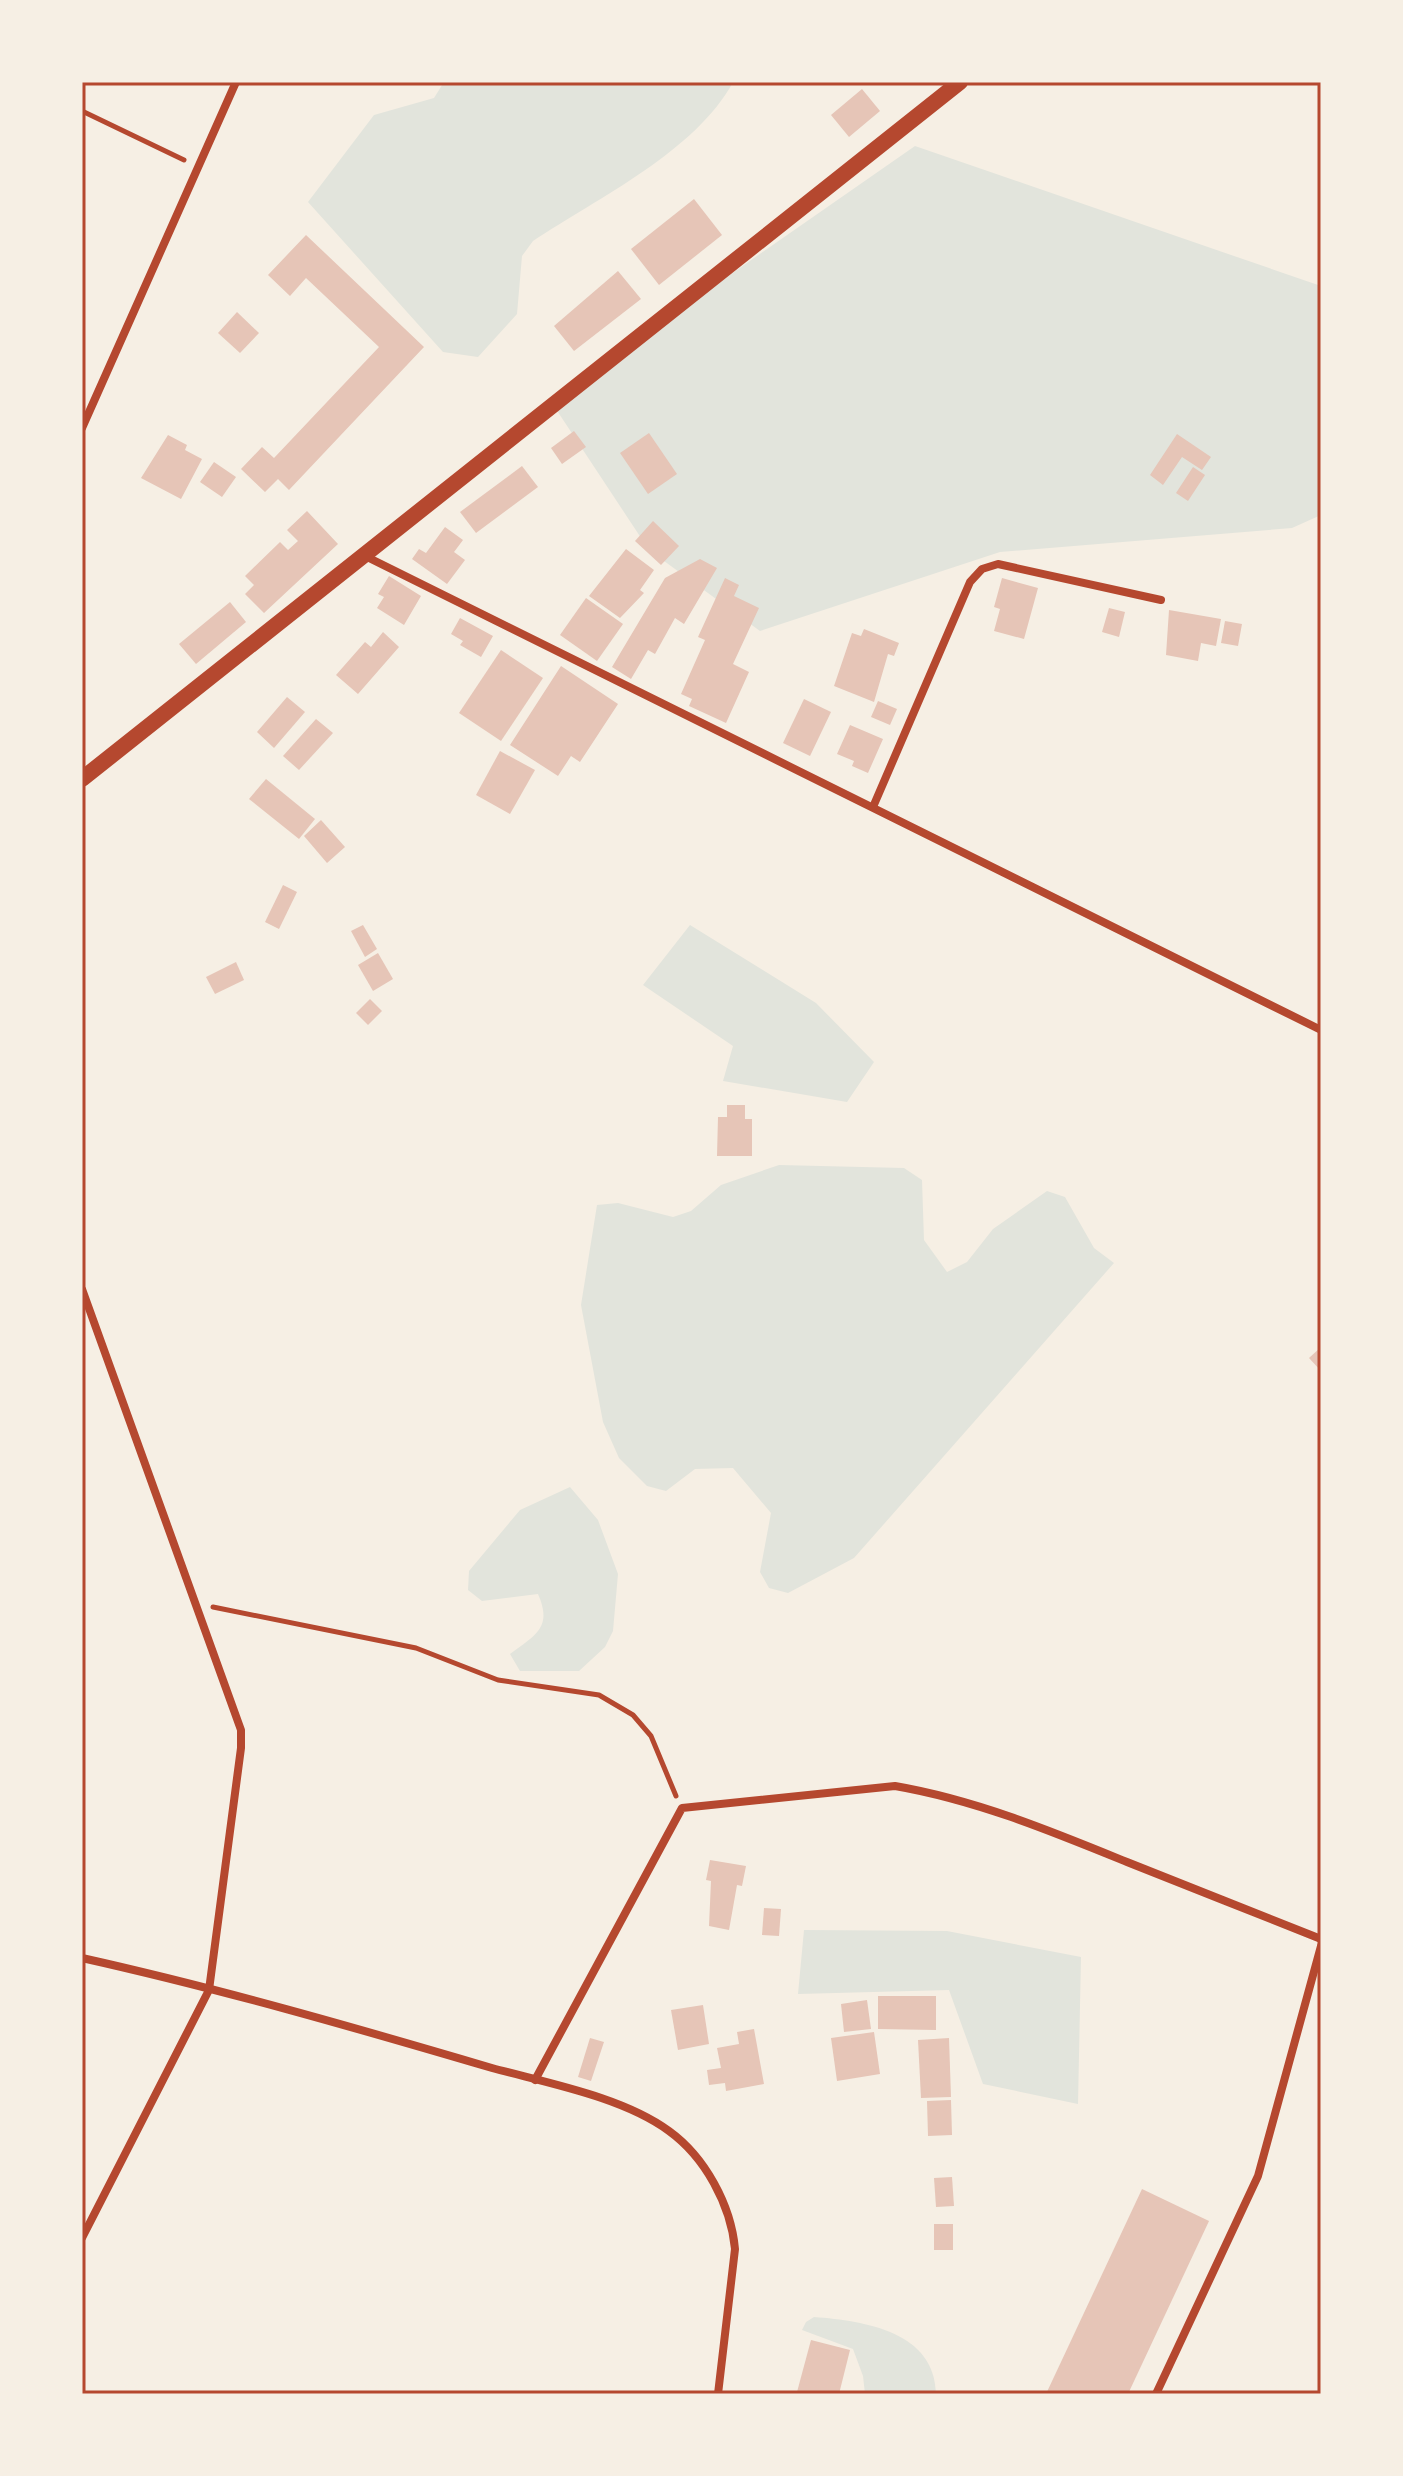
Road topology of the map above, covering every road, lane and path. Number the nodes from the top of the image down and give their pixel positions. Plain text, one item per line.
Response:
1 (236, 82) edge
2 (960, 82) edge
3 (82, 111) edge
4 (196, 165) junction
5 (82, 428) edge
6 (365, 556) junction
7 (1161, 600) dead end
8 (82, 779) edge
9 (873, 807) junction
10 (1321, 1030) edge
11 (82, 1289) edge
12 (195, 1603) junction
13 (682, 1808) junction
14 (1321, 1939) edge
15 (1321, 1946) edge
16 (82, 1958) edge
17 (209, 1990) junction
18 (535, 2080) junction
19 (82, 2238) edge
20 (718, 2394) edge
21 (1156, 2394) edge

1 - 4 street
2 - 6 main road
3 - 4 path
4 - 5 street
6 - 8 main road
6 - 9 street
7 - 9 street
9 - 10 street
11 - 12 street
12 - 13 path
12 - 17 street
13 - 14 street
13 - 18 street
15 - 21 street
16 - 17 street
17 - 18 street
17 - 19 street
18 - 20 street

